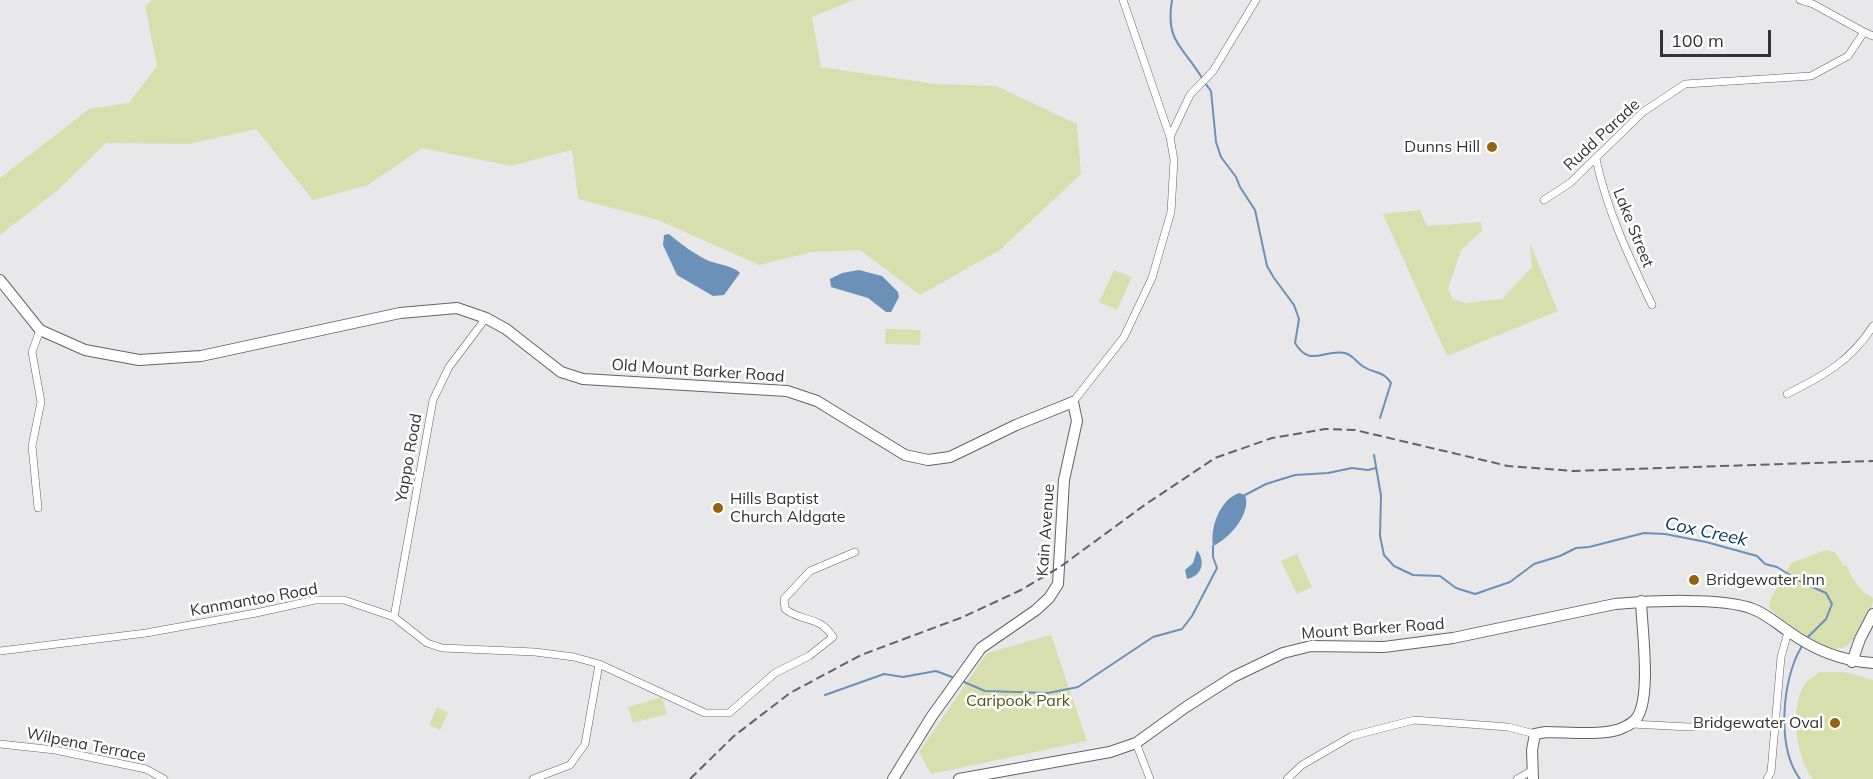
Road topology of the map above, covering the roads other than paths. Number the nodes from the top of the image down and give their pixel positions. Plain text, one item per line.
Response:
1 (1123, 0) edge
2 (1256, 0) edge
3 (1800, 0) edge
4 (1864, 32) junction
5 (1873, 36) edge
6 (1170, 137) junction
7 (1596, 159) junction
8 (1544, 200) dead end
9 (0, 279) edge
10 (1652, 305) dead end
11 (486, 318) junction
12 (1873, 326) edge
13 (40, 330) junction
14 (1787, 394) dead end
15 (1073, 402) junction
16 (38, 508) dead end
17 (855, 552) dead end
18 (1641, 601) junction
19 (1873, 615) edge
20 (394, 617) junction
21 (1792, 634) junction
22 (0, 651) edge
23 (1852, 662) junction
24 (1873, 663) edge
25 (599, 664) junction
26 (1632, 724) junction
27 (1727, 724) dead end
28 (1535, 734) junction
29 (1136, 743) junction
30 (0, 744) edge
31 (1533, 775) edge
32 (164, 779) edge
33 (533, 779) edge
34 (893, 779) edge
35 (959, 779) edge
36 (1150, 779) edge
37 (1287, 779) edge
38 (1517, 779) edge
39 (1767, 779) edge

1 - 6 street, Old Mount Barker Road
2 - 6 street
3 - 4 street
4 - 5 street
4 - 7 street, Rudd Parade
6 - 15 street, Old Mount Barker Road
7 - 8 street, Rudd Parade
7 - 10 street, Lake Street
9 - 13 main road, Old Mount Barker Road
11 - 13 main road, Old Mount Barker Road
11 - 15 main road, Old Mount Barker Road
11 - 20 street, Yappo Road
12 - 14 street
13 - 16 street
15 - 34 main road, Kain Avenue
17 - 25 street, Kanmantoo Road
18 - 21 main road, Mount Barker Road
18 - 26 main road
18 - 29 main road, Mount Barker Road
19 - 23 main road
20 - 22 street, Kanmantoo Road
20 - 25 street, Kanmantoo Road
21 - 23 main road, Mount Barker Road
21 - 39 street
23 - 24 main road, Mount Barker Road
25 - 33 street
26 - 27 street
26 - 28 main road
28 - 31 main road
28 - 37 street
29 - 35 main road, Mount Barker Road
29 - 36 street
30 - 32 street, Wilpena Terrace
31 - 38 street

